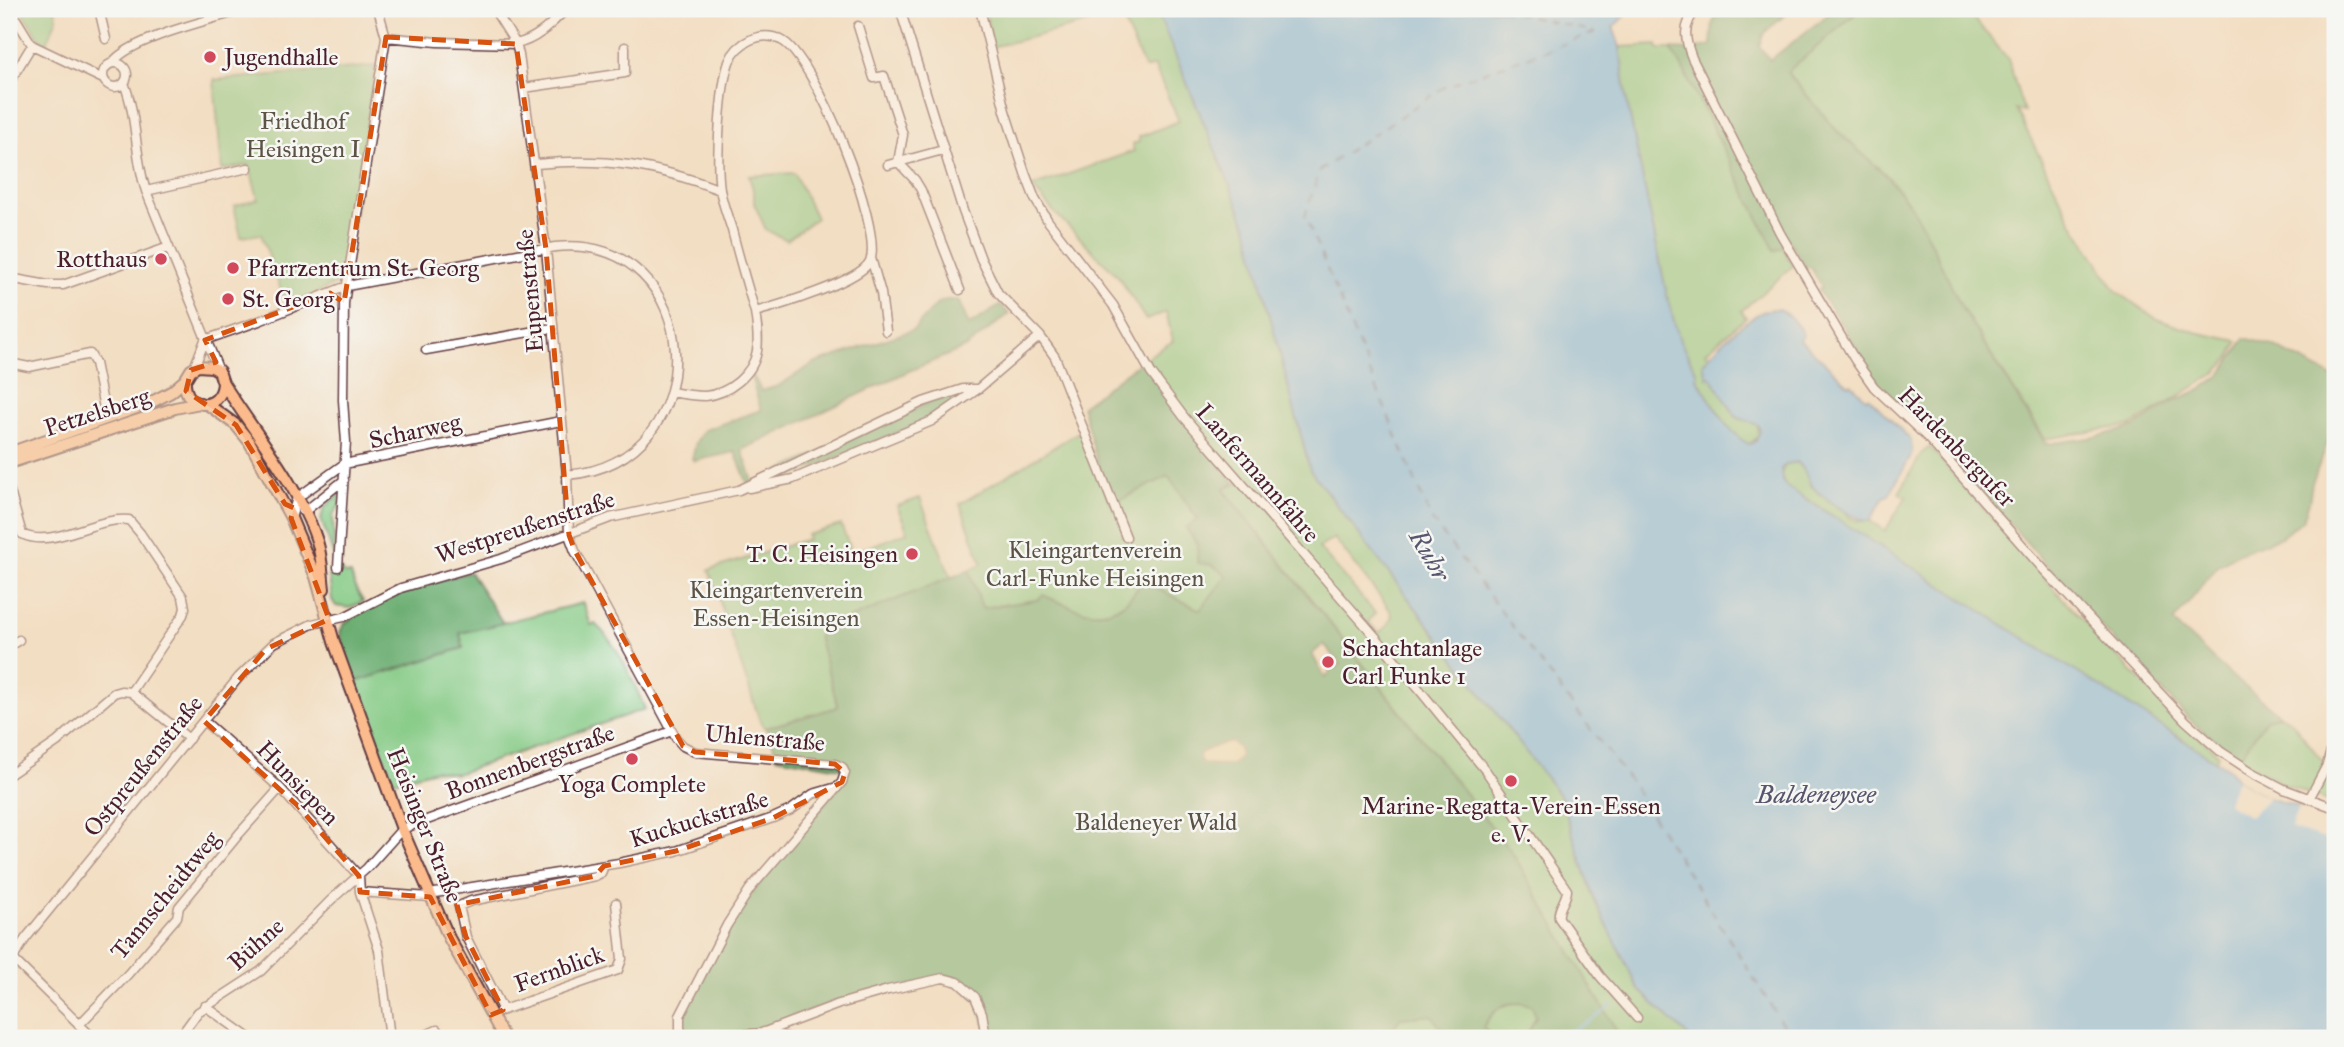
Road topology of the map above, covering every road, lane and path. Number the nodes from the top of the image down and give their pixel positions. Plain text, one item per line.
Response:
1 (10, 9) edge
2 (99, 9) edge
3 (245, 9) edge
4 (378, 9) edge
5 (494, 9) edge
6 (566, 9) edge
7 (900, 9) edge
8 (980, 9) edge
9 (1696, 9) edge
10 (858, 26) dead end
11 (386, 37) junction
12 (106, 39) dead end
13 (516, 44) junction
14 (32, 45) junction
15 (625, 47) dead end
16 (130, 49) junction
17 (113, 62) junction
18 (124, 66) junction
19 (82, 68) junction
20 (103, 69) junction
21 (103, 79) junction
22 (9, 83) edge
23 (124, 83) junction
24 (116, 88) junction
25 (524, 88) junction
26 (131, 104) junction
27 (943, 150) junction
28 (898, 162) junction
29 (536, 164) junction
30 (888, 164) dead end
31 (248, 168) dead end
32 (720, 190) junction
33 (146, 191) junction
34 (169, 247) junction
35 (546, 249) junction
36 (871, 258) junction
37 (9, 278) edge
38 (346, 286) junction
39 (960, 290) dead end
40 (330, 293) junction
41 (344, 303) junction
42 (755, 312) junction
43 (552, 328) junction
44 (886, 331) dead end
45 (1040, 336) junction
46 (205, 340) junction
47 (426, 351) dead end
48 (9, 363) edge
49 (194, 368) junction
50 (219, 371) junction
51 (185, 380) junction
52 (223, 383) junction
53 (978, 389) junction
54 (671, 393) junction
55 (938, 398) junction
56 (203, 404) junction
57 (946, 413) junction
58 (106, 418) junction
59 (561, 421) junction
60 (9, 453) edge
61 (9, 463) edge
62 (344, 464) junction
63 (567, 475) junction
64 (344, 481) junction
65 (9, 488) edge
66 (739, 491) junction
67 (294, 508) junction
68 (19, 527) junction
69 (9, 529) edge
70 (569, 535) junction
71 (1126, 537) dead end
72 (338, 567) dead end
73 (329, 619) junction
74 (19, 640) dead end
75 (9, 646) edge
76 (131, 692) junction
77 (204, 721) junction
78 (672, 732) junction
79 (2335, 738) edge
80 (189, 739) junction
81 (9, 775) edge
82 (840, 785) junction
83 (280, 788) junction
84 (2309, 799) junction
85 (2335, 808) edge
86 (402, 829) junction
87 (604, 866) junction
88 (359, 876) junction
89 (360, 892) junction
90 (429, 896) junction
91 (616, 903) dead end
92 (459, 906) joint
93 (10, 961) edge
94 (205, 1006) junction
95 (502, 1010) junction
96 (491, 1015) junction
97 (1637, 1017) dead end
98 (79, 1025) junction
99 (437, 1030) dead end
100 (764, 1032) junction
101 (93, 1038) edge
102 (179, 1038) edge
103 (250, 1038) edge
104 (390, 1038) edge
105 (419, 1038) edge
106 (504, 1038) edge
107 (685, 1038) edge
108 (702, 1038) edge
109 (791, 1038) edge
110 (986, 1038) edge

1 - 14 street
2 - 12 street
3 - 16 street
4 - 11 street
5 - 13 street
6 - 13 street
7 - 27 street
8 - 97 street, Lanfermannfähre
9 - 84 street, Hardenbergufer
10 - 28 street
11 - 13 street
11 - 38 street
13 - 25 street, Eupenstraße
14 - 19 street
14 - 22 street
15 - 25 street
16 - 17 street
16 - 18 street
17 - 18 street
17 - 20 street
18 - 23 street
19 - 20 street
19 - 21 street
20 - 21 street
21 - 24 street
23 - 24 street
23 - 26 street
24 - 26 street
25 - 29 street, Eupenstraße
26 - 33 street
27 - 28 street
27 - 45 street
28 - 30 street
28 - 39 street
29 - 32 street
29 - 35 street, Eupenstraße
31 - 33 street
32 - 36 street
32 - 42 street
33 - 34 street
34 - 37 street
34 - 46 street
35 - 38 street
35 - 43 street, Eupenstraße
35 - 54 street
36 - 42 street
36 - 44 street
38 - 40 street
38 - 41 street
40 - 41 street
40 - 46 street
41 - 62 street
42 - 54 street
43 - 47 street
43 - 59 street, Eupenstraße
45 - 53 street, Westpreußenstraße
45 - 71 street
46 - 49 street
46 - 50 street
48 - 58 street
49 - 50 main road
49 - 51 main road
50 - 52 main road
51 - 56 main road, Heisinger Straße
51 - 58 main road, Petzelsberg
52 - 56 main road
52 - 67 main road, Heisinger Straße
53 - 55 street, Westpreußenstraße
53 - 57 street, Westpreußenstraße
54 - 63 street
55 - 57 street
55 - 66 street, Westpreußenstraße
56 - 61 main road, Petzelsberg
56 - 67 main road, Heisinger Straße
57 - 66 street, Westpreußenstraße
58 - 60 main road, Petzelsberg
59 - 62 street, Scharweg
59 - 63 street, Eupenstraße
62 - 64 street
62 - 67 street, Scharweg
63 - 70 street, Eupenstraße
64 - 67 street
64 - 72 street
65 - 68 street
66 - 70 street, Westpreußenstraße
67 - 73 main road, Heisinger Straße
68 - 69 street
68 - 76 street
70 - 73 street, Westpreußenstraße
70 - 78 street, Uhlenstraße
73 - 77 street, Ostpreußenstraße
73 - 86 main road, Heisinger Straße
74 - 75 street
76 - 80 street
76 - 81 street
77 - 80 street, Ostpreußenstraße
77 - 83 street, Hunsiepen
78 - 82 street, Uhlenstraße
78 - 86 street, Bonnenbergstraße
79 - 84 street
80 - 93 street, Ostpreußenstraße
82 - 87 street, Kuckuckstraße
82 - 107 street, Uhlenstraße
83 - 88 street, Hunsiepen
83 - 98 street, Tannscheidtweg
84 - 85 street, Hardenbergufer
86 - 88 street, Bühne
86 - 90 main road, Heisinger Straße
87 - 90 street, Kuckuckstraße
87 - 92 street, Kuckuckstraße
88 - 89 street
88 - 94 street, Bühne
89 - 90 street, Kuckuckstraße
89 - 104 street
90 - 96 main road, Heisinger Straße
91 - 95 street, Fernblick
92 - 95 street, Heisinger Straße
93 - 98 street
94 - 102 street, Bühne
94 - 103 street
95 - 96 street, Fernblick
96 - 106 main road, Heisinger Straße
98 - 101 street
99 - 105 street
100 - 108 street
100 - 109 street
100 - 110 street

